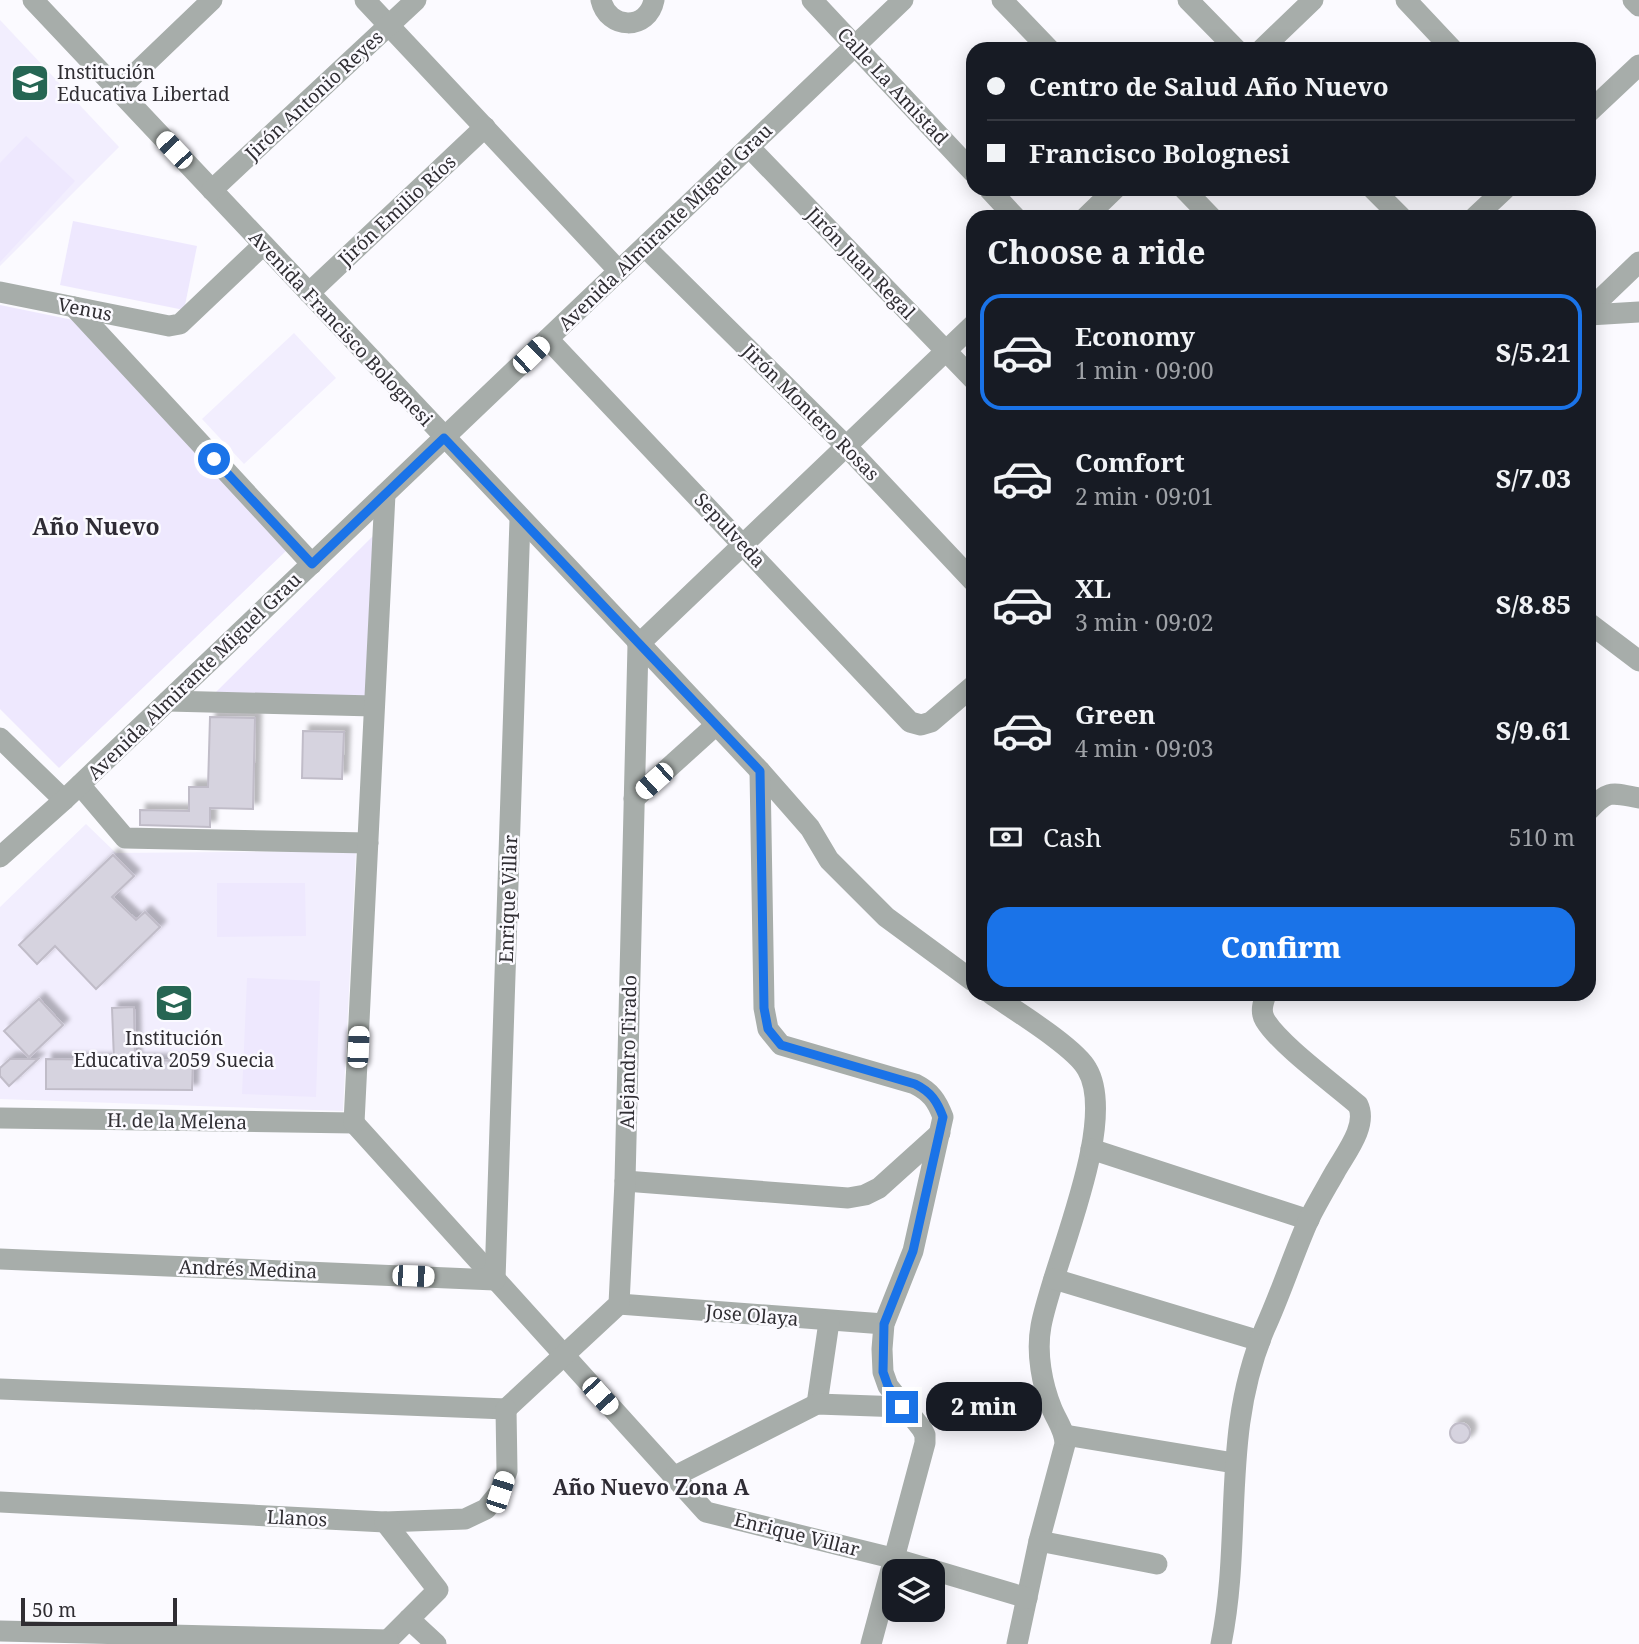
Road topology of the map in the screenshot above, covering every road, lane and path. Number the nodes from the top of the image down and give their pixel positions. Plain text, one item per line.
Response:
1 (33, 0) edge
2 (212, 0) edge
3 (365, 0) edge
4 (416, 0) edge
5 (601, 0) edge
6 (654, 0) edge
7 (812, 0) edge
8 (903, 0) edge
9 (1002, 0) edge
10 (1188, 0) edge
11 (1313, 0) edge
12 (1406, 0) edge
13 (1633, 0) edge
14 (1639, 6) edge
15 (389, 25) junction
16 (1042, 42) edge
17 (1229, 42) edge
18 (1269, 42) edge
19 (1445, 42) edge
20 (855, 46) junction
21 (1639, 65) edge
22 (118, 90) junction
23 (1596, 105) edge
24 (485, 127) junction
25 (749, 147) junction
26 (966, 165) edge
27 (212, 190) junction
28 (996, 196) edge
29 (1108, 196) edge
30 (1191, 196) edge
31 (1380, 196) edge
32 (1498, 196) edge
33 (1008, 210) edge
34 (1093, 210) edge
35 (1204, 210) edge
36 (1394, 210) edge
37 (1482, 210) edge
38 (263, 245) junction
39 (645, 247) junction
40 (1639, 262) edge
41 (619, 271) junction
42 (0, 292) edge
43 (309, 293) junction
44 (1596, 306) edge
45 (74, 307) junction
46 (1639, 312) edge
47 (1596, 313) edge
48 (966, 332) edge
49 (548, 339) junction
50 (946, 351) junction
51 (966, 372) edge
52 (444, 438) junction
53 (846, 446) junction
54 (385, 494) junction
55 (520, 519) junction
56 (744, 544) junction
57 (312, 564) junction
58 (966, 574) edge
59 (1596, 628) edge
60 (638, 645) junction
61 (1639, 661) edge
62 (966, 691) edge
63 (168, 701) junction
64 (374, 706) junction
65 (716, 725) junction
66 (0, 738) edge
67 (760, 771) junction
68 (80, 785) junction
69 (1639, 798) edge
70 (634, 799) junction
71 (64, 800) junction
72 (1596, 802) edge
73 (368, 843) junction
74 (0, 857) edge
75 (966, 976) edge
76 (1001, 1001) edge
77 (1264, 1001) edge
78 (0, 1118) edge
79 (354, 1123) junction
80 (940, 1133) junction
81 (1091, 1149) junction
82 (625, 1181) junction
83 (1309, 1220) junction
84 (0, 1259) edge
85 (1054, 1279) junction
86 (495, 1280) junction
87 (620, 1304) junction
88 (829, 1322) junction
89 (884, 1324) junction
90 (1260, 1341) junction
91 (564, 1356) junction
92 (0, 1389) edge
93 (817, 1404) junction
94 (902, 1407) junction
95 (506, 1409) junction
96 (1065, 1435) junction
97 (1234, 1463) junction
98 (673, 1477) junction
99 (0, 1502) edge
100 (385, 1522) junction
101 (1039, 1541) junction
102 (896, 1559) joint
103 (1157, 1564) dead end
104 (945, 1574) edge
105 (1027, 1598) junction
106 (882, 1607) edge
107 (409, 1619) junction
108 (0, 1631) edge
109 (389, 1642) edge
110 (436, 1644) edge
111 (871, 1644) edge
112 (1017, 1644) edge
113 (1222, 1644) edge

1 - 22 street, Avenida Francisco Bolognesi
2 - 22 street
3 - 15 street
4 - 15 street, Jirón Antonio Reyes
5 - 6 street
7 - 20 street, Calle La Amistad
8 - 20 street, Avenida Almirante Miguel Grau
9 - 16 street
10 - 17 street
11 - 18 street
12 - 19 street
13 - 14 street
15 - 24 street
15 - 27 street, Jirón Antonio Reyes
20 - 25 street, Avenida Almirante Miguel Grau
20 - 26 street, Calle La Amistad
21 - 23 street
22 - 27 street, Avenida Francisco Bolognesi
24 - 41 street
24 - 43 street, Jirón Emilio Ríos
25 - 39 street, Avenida Almirante Miguel Grau
25 - 50 street, Jirón Juan Regal
27 - 38 street, Avenida Francisco Bolognesi
28 - 33 street
29 - 34 street
30 - 35 street
31 - 36 street
32 - 37 street
38 - 43 street, Avenida Francisco Bolognesi
38 - 45 street, Venus
39 - 41 street, Avenida Almirante Miguel Grau
39 - 53 street, Jirón Montero Rosas
40 - 44 street
41 - 49 street, Avenida Almirante Miguel Grau
42 - 45 street, Venus
43 - 52 street, Avenida Francisco Bolognesi
45 - 57 street
46 - 47 street
48 - 50 street
49 - 52 street, Avenida Almirante Miguel Grau
49 - 56 street, Sepulveda
50 - 51 street, Jirón Juan Regal
50 - 53 street
52 - 54 street, Avenida Almirante Miguel Grau
52 - 55 street, Avenida Francisco Bolognesi
53 - 56 street
53 - 58 street, Jirón Montero Rosas
54 - 57 street, Avenida Almirante Miguel Grau
54 - 64 street
55 - 60 street, Avenida Francisco Bolognesi
55 - 86 street, Enrique Villar
56 - 60 street
56 - 62 street, Sepulveda
57 - 63 street, Avenida Almirante Miguel Grau
59 - 61 street
60 - 65 street, Avenida Francisco Bolognesi
60 - 70 street, Alejandro Tirado
63 - 64 street
63 - 68 street, Avenida Almirante Miguel Grau
64 - 73 street
65 - 67 street, Avenida Francisco Bolognesi
65 - 70 street
66 - 71 street
67 - 75 street, Avenida Francisco Bolognesi
67 - 80 street
68 - 71 street, Avenida Almirante Miguel Grau
68 - 73 street
69 - 72 street
70 - 82 street, Alejandro Tirado
71 - 74 street, Avenida Almirante Miguel Grau
73 - 79 street
76 - 81 street
77 - 83 street
78 - 79 street, H. de la Melena
79 - 86 street, Enrique Villar
80 - 82 street
80 - 89 street
81 - 83 street
81 - 85 street
82 - 87 street, Alejandro Tirado
83 - 90 street
84 - 86 street, Andrés Medina
85 - 90 street
85 - 96 street
86 - 91 street, Enrique Villar
87 - 88 street, Jose Olaya
87 - 91 street
88 - 89 street, Jose Olaya
88 - 93 street
89 - 94 street
90 - 97 street
91 - 95 street
91 - 98 street, Enrique Villar
92 - 95 street
93 - 94 street
93 - 98 street
94 - 102 street
95 - 100 street, Llanos
96 - 97 street
96 - 101 street
97 - 113 street
98 - 102 street, Enrique Villar
99 - 100 street, Llanos
100 - 107 street
101 - 103 street
101 - 105 street
104 - 105 street, Enrique Villar
105 - 112 street
106 - 111 street
107 - 109 street
107 - 110 street
108 - 109 street

